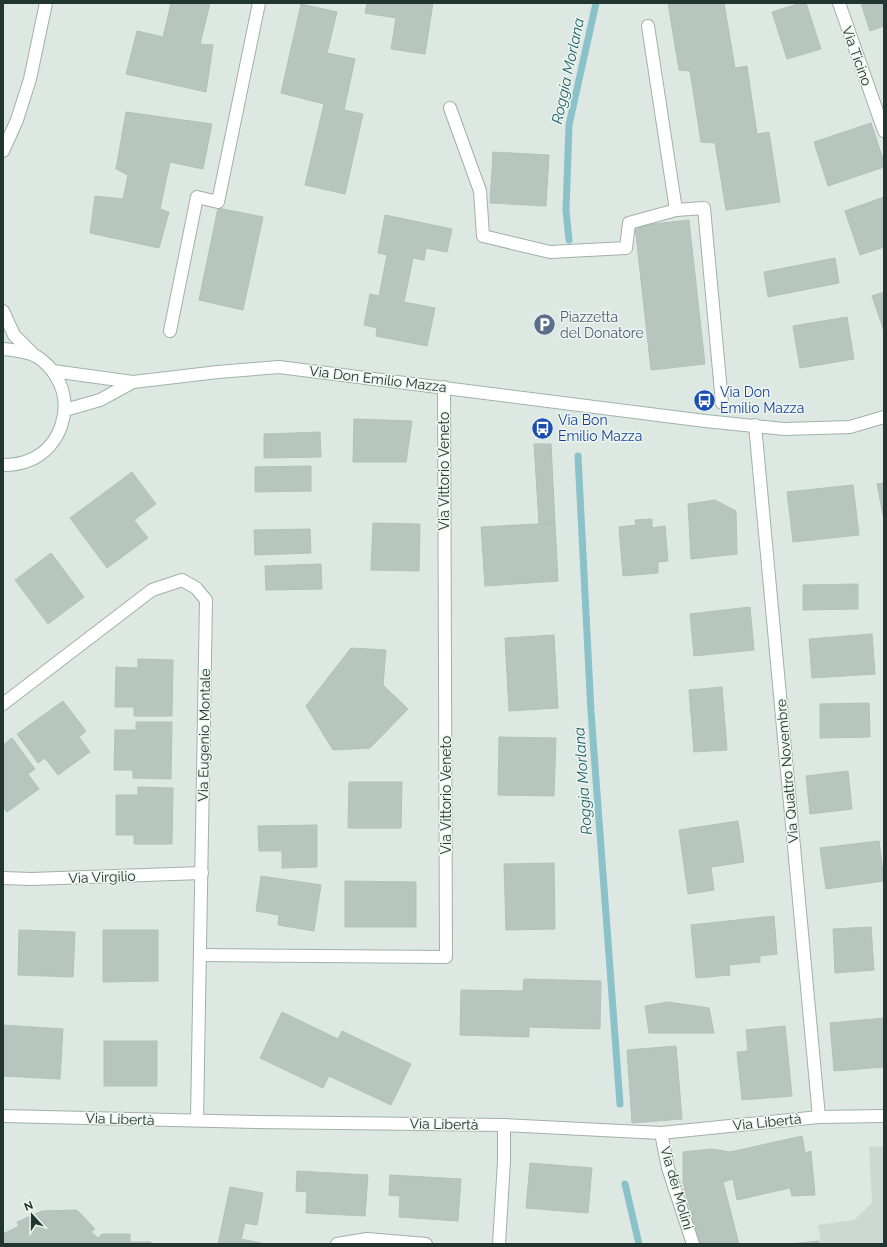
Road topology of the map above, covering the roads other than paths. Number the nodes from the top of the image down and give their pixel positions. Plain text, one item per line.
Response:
1 (46, 3) edge
2 (259, 3) edge
3 (839, 3) edge
4 (648, 26) dead end
5 (450, 108) dead end
6 (884, 131) edge
7 (3, 151) edge
8 (676, 210) junction
9 (3, 311) edge
10 (170, 331) dead end
11 (3, 349) edge
12 (36, 356) junction
13 (53, 371) junction
14 (132, 382) junction
15 (444, 387) junction
16 (722, 403) dead end
17 (65, 410) junction
18 (884, 417) edge
19 (755, 425) junction
20 (3, 465) edge
21 (3, 704) edge
22 (202, 873) junction
23 (3, 878) edge
24 (200, 955) junction
25 (3, 1116) edge
26 (884, 1116) edge
27 (819, 1117) junction
28 (197, 1120) junction
29 (504, 1125) junction
30 (661, 1133) junction
31 (337, 1244) edge
32 (426, 1244) edge
33 (499, 1244) edge
34 (693, 1244) edge

1 - 7 street
2 - 10 street
3 - 6 street, Via Ticino
4 - 8 street
5 - 8 street
8 - 16 street
9 - 12 street
11 - 12 street
12 - 13 street
13 - 14 street, Via Don Emilio Mazza
13 - 17 street
14 - 15 street, Via Don Emilio Mazza
14 - 17 street, Via Don Emilio Mazza
15 - 19 street, Via Don Emilio Mazza
15 - 24 street, Via Vittorio Veneto
17 - 20 street
18 - 19 street, Via Don Emilio Mazza
19 - 27 street, Via Quattro Novembre
21 - 22 street, Via Eugenio Montale
22 - 23 street, Via Virgilio
22 - 24 street, Via Eugenio Montale
24 - 28 street, Via Eugenio Montale
25 - 28 street, Via Libertà
26 - 27 street, Via Libertà
27 - 30 street, Via Libertà
28 - 29 street, Via Libertà
29 - 30 street, Via Libertà
29 - 33 street
30 - 34 street, Via dei Molini
31 - 32 street

